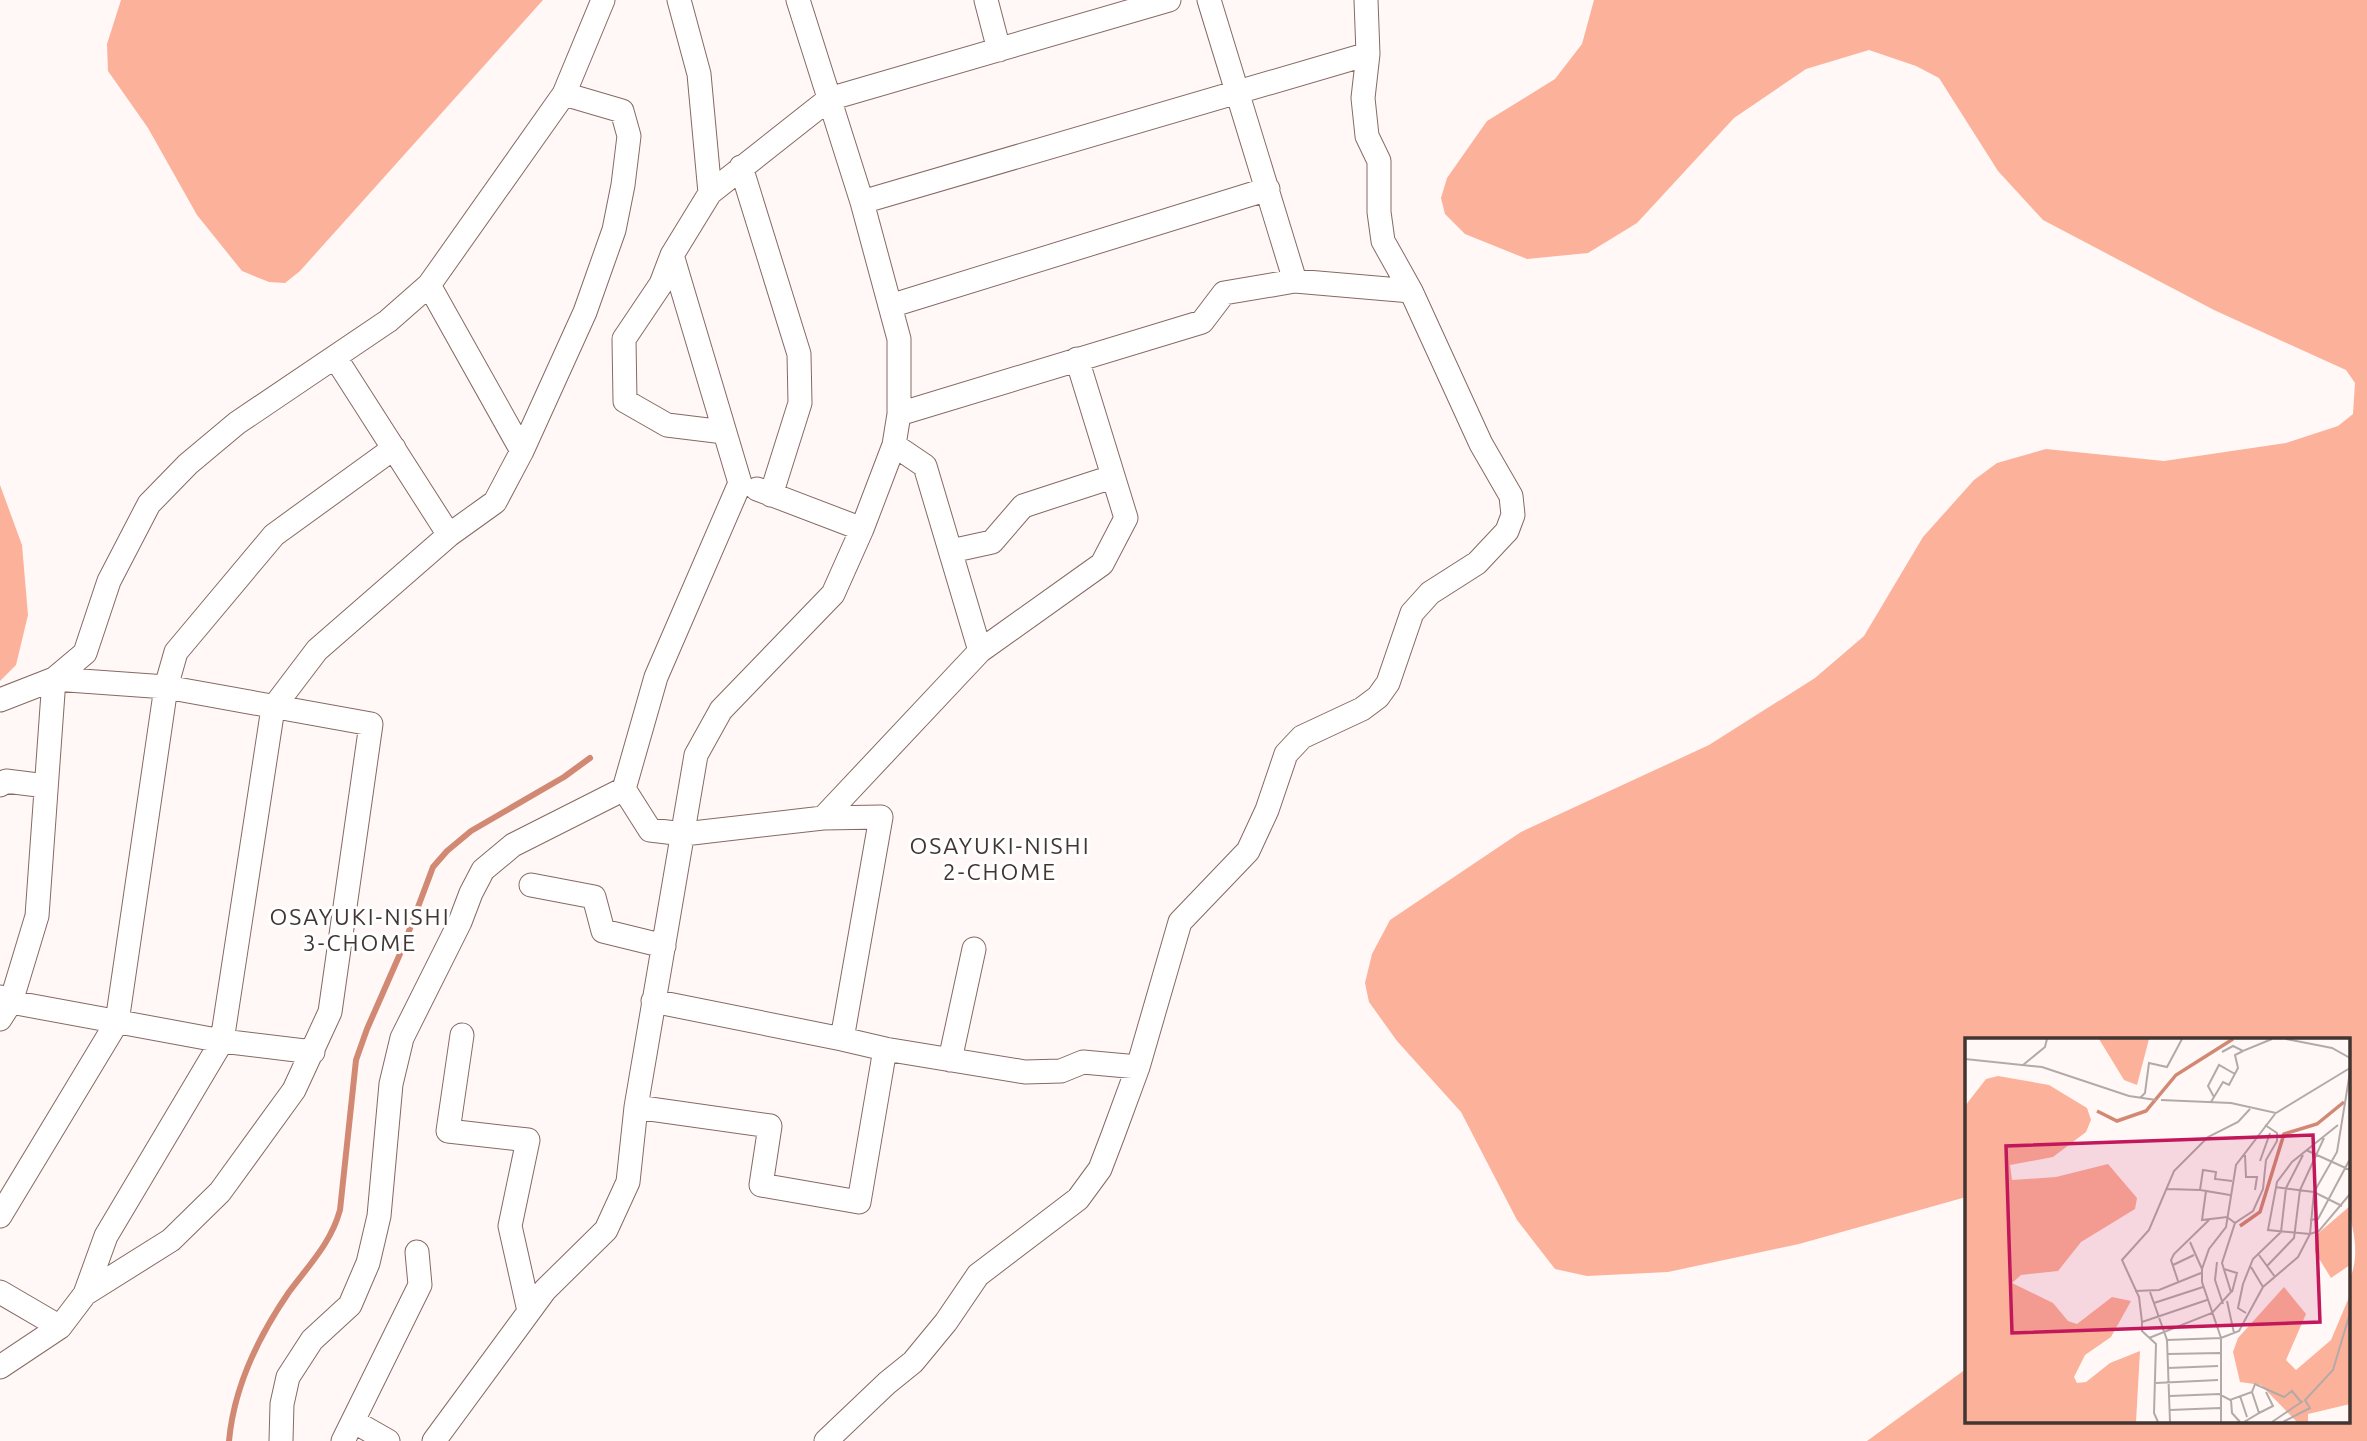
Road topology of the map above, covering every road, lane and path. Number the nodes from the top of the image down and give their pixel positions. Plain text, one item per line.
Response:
1 (603, 0) edge
2 (679, 0) edge
3 (798, 0) edge
4 (986, 0) edge
5 (1169, 0) edge
6 (1209, 0) edge
7 (1366, 0) edge
8 (999, 50) junction
9 (1368, 54) junction
10 (1238, 90) junction
11 (564, 94) junction
12 (829, 99) junction
13 (741, 167) junction
14 (1268, 189) junction
15 (710, 192) junction
16 (862, 202) junction
17 (672, 255) junction
18 (1295, 281) junction
19 (429, 285) junction
20 (1411, 291) junction
21 (890, 306) junction
22 (335, 357) junction
23 (1077, 359) junction
24 (899, 414) junction
25 (724, 432) junction
26 (894, 445) junction
27 (394, 449) junction
28 (522, 451) junction
29 (1112, 477) junction
30 (740, 483) junction
31 (771, 495) junction
32 (862, 529) junction
33 (449, 536) junction
34 (951, 551) junction
35 (980, 651) junction
36 (54, 679) junction
37 (166, 687) junction
38 (0, 699) edge
39 (273, 708) junction
40 (0, 785) edge
41 (46, 786) junction
42 (624, 789) junction
43 (823, 818) junction
44 (684, 834) junction
45 (531, 886) dead end
46 (664, 946) junction
47 (974, 949) dead end
48 (653, 1001) junction
49 (4, 1006) edge
50 (117, 1022) junction
51 (462, 1035) dead end
52 (842, 1039) junction
53 (222, 1041) junction
54 (885, 1049) junction
55 (313, 1052) junction
56 (950, 1060) junction
57 (1138, 1067) junction
58 (636, 1107) junction
59 (0, 1216) edge
60 (417, 1252) dead end
61 (0, 1292) edge
62 (85, 1294) junction
63 (529, 1311) junction
64 (60, 1328) junction
65 (0, 1367) edge
66 (348, 1431) edge
67 (281, 1441) edge
68 (388, 1441) edge
69 (434, 1441) edge
70 (826, 1441) edge

1 - 11 street
2 - 15 street
3 - 12 street
4 - 8 street
5 - 8 street
6 - 10 street
7 - 9 street
8 - 12 street
9 - 10 street
9 - 20 street
10 - 14 street
10 - 16 street
11 - 19 street
11 - 28 street
12 - 13 street
12 - 16 street
13 - 15 street
13 - 31 street
14 - 18 street
14 - 21 street
15 - 17 street
16 - 21 street
17 - 25 street
17 - 25 street
18 - 20 street
18 - 23 street
19 - 22 street
19 - 28 street
20 - 57 street
21 - 24 street
22 - 27 street
22 - 36 street
23 - 24 street
23 - 29 street
24 - 26 street
25 - 30 street
26 - 32 street
26 - 34 street
27 - 33 street
27 - 37 street
28 - 33 street
29 - 34 street
29 - 35 street
30 - 31 street
30 - 42 street
31 - 32 street
32 - 44 street
33 - 39 street
34 - 35 street
35 - 43 street
36 - 37 street
36 - 38 street
36 - 41 street
37 - 39 street
37 - 50 street
39 - 53 street
39 - 55 street
40 - 41 street
41 - 49 street
42 - 44 street
42 - 67 street
43 - 44 street
43 - 52 street
44 - 46 street
45 - 46 street
46 - 48 street
47 - 56 street
48 - 52 street
48 - 58 street
49 - 50 street
50 - 53 street
50 - 59 street
51 - 63 street
52 - 54 street
53 - 55 street
53 - 62 street
54 - 56 street
54 - 58 street
55 - 62 street
56 - 57 street
57 - 70 street
58 - 63 street
60 - 66 street
61 - 64 street
62 - 64 street
63 - 69 street
64 - 65 street
66 - 68 street

